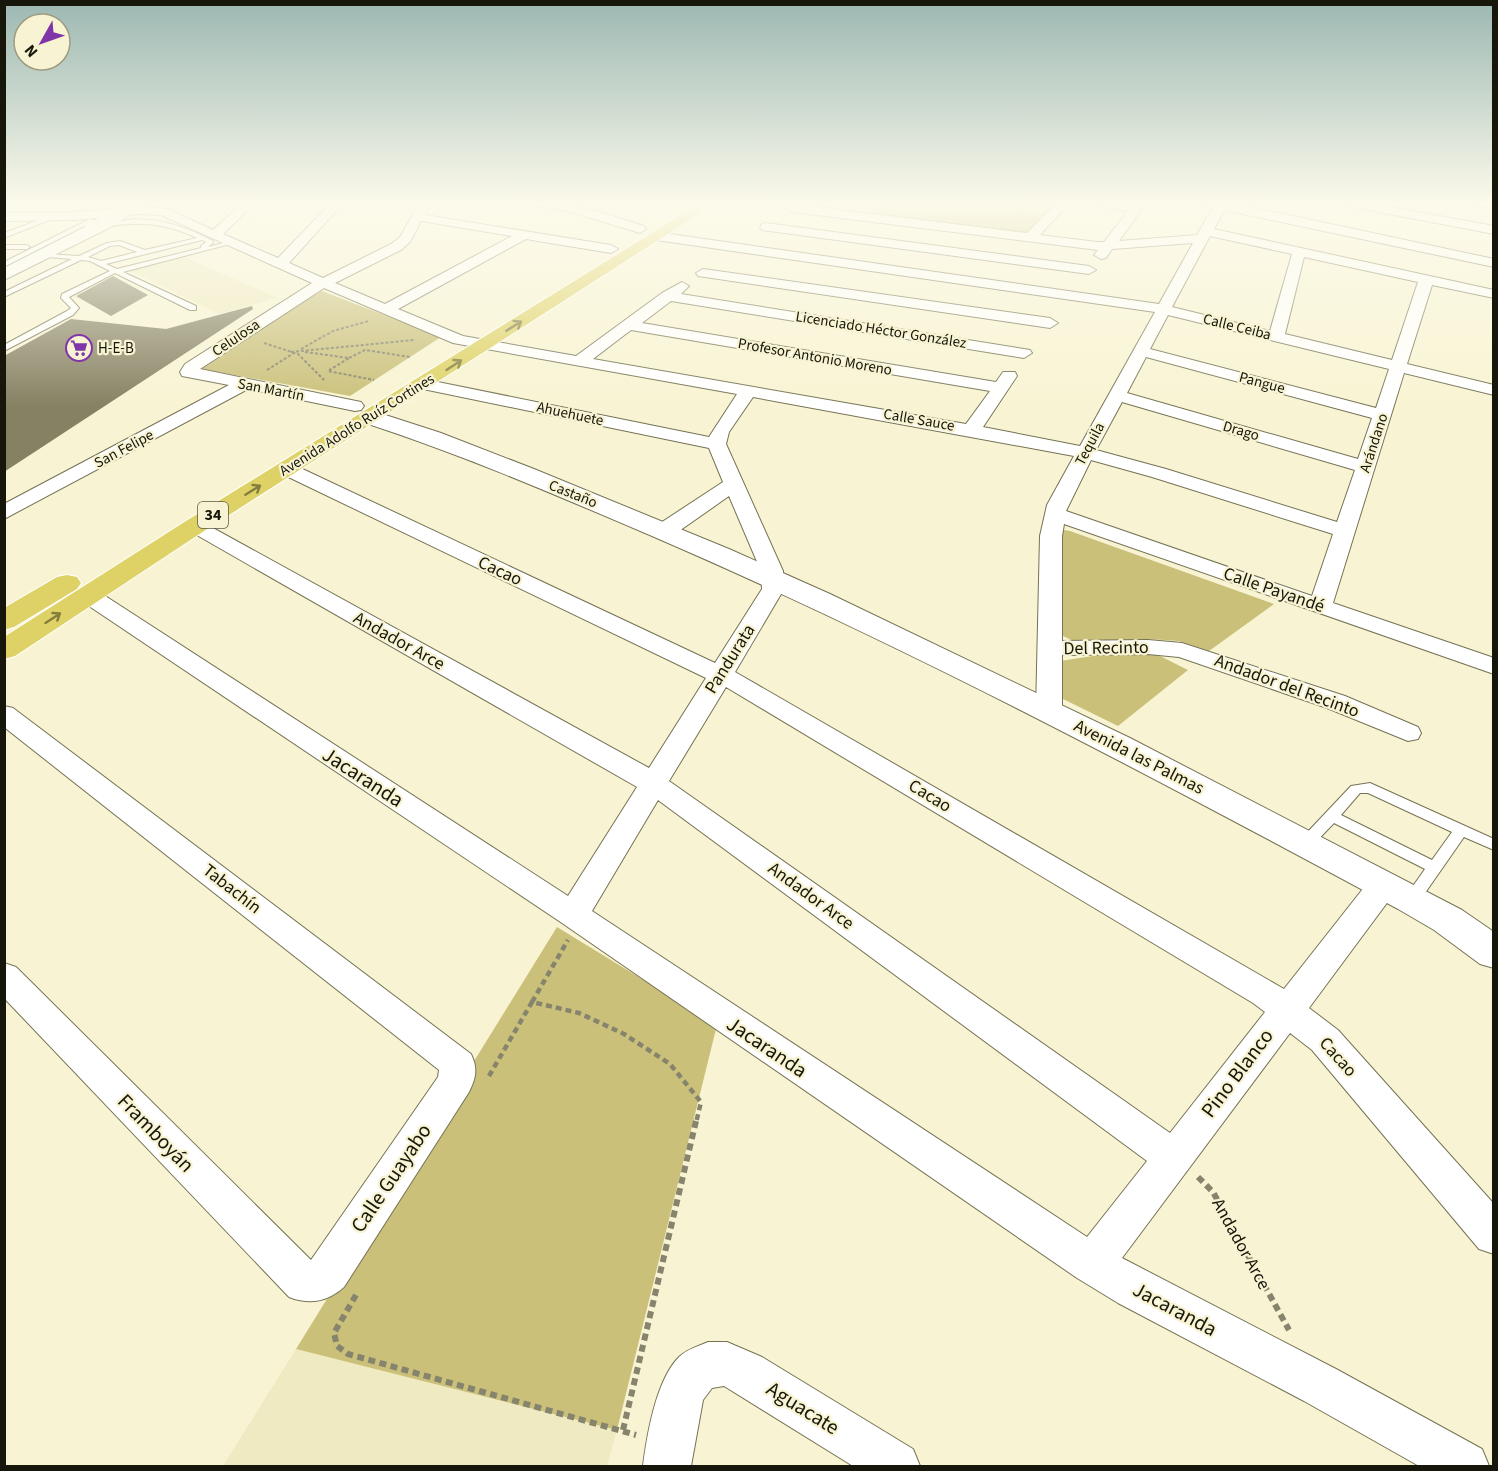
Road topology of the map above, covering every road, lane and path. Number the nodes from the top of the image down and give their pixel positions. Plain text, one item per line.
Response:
1 (1089, 270) edge
2 (53, 271) edge
3 (116, 271) edge
4 (119, 271) edge
5 (295, 271) edge
6 (348, 271) edge
7 (458, 271) edge
8 (575, 271) edge
9 (601, 271) edge
10 (706, 271) edge
11 (896, 271) edge
12 (1183, 271) edge
13 (1294, 271) edge
14 (1384, 271) edge
15 (703, 273) junction
16 (1426, 280) junction
17 (323, 283) junction
18 (1494, 294) edge
19 (4, 295) edge
20 (1070, 295) junction
21 (667, 296) junction
22 (193, 308) dead end
23 (1162, 309) junction
24 (385, 310) junction
25 (371, 321) dead end
26 (1050, 323) junction
27 (628, 325) junction
28 (1276, 337) junction
29 (415, 340) dead end
30 (459, 340) junction
31 (262, 342) dead end
32 (484, 345) junction
33 (4, 350) edge
34 (298, 351) junction
35 (1141, 351) junction
36 (293, 352) junction
37 (1024, 353) junction
38 (410, 357) dead end
39 (349, 358) junction
40 (579, 362) junction
41 (1399, 368) junction
42 (188, 372) joint
43 (262, 373) dead end
44 (374, 380) dead end
45 (423, 384) junction
46 (243, 385) junction
47 (330, 386) dead end
48 (1001, 388) junction
49 (1494, 390) edge
50 (747, 391) junction
51 (1116, 395) junction
52 (363, 411) junction
53 (1383, 415) junction
54 (972, 429) junction
55 (717, 444) junction
56 (1086, 452) junction
57 (1366, 467) junction
58 (287, 469) junction
59 (733, 484) junction
60 (4, 513) edge
61 (1054, 514) junction
62 (195, 526) junction
63 (664, 531) junction
64 (1345, 531) junction
65 (774, 579) junction
66 (88, 595) junction
67 (1320, 606) junction
68 (4, 621) edge
69 (1162, 647) joint
70 (1049, 648) junction
71 (4, 650) edge
72 (1494, 667) edge
73 (719, 674) junction
74 (1050, 711) junction
75 (4, 714) edge
76 (1408, 733) dead end
77 (654, 785) junction
78 (1332, 816) junction
79 (1461, 830) junction
80 (1306, 843) junction
81 (1494, 845) edge
82 (1435, 868) junction
83 (1398, 891) junction
84 (576, 918) junction
85 (1494, 953) edge
86 (4, 976) edge
87 (532, 1002) junction
88 (1287, 1008) junction
89 (471, 1075) junction
90 (1174, 1158) junction
91 (1494, 1235) edge
92 (1092, 1264) junction
93 (311, 1282) joint
94 (359, 1290) dead end
95 (1292, 1335) dead end
96 (623, 1430) junction
97 (669, 1458) edge
98 (897, 1467) edge
99 (1465, 1467) edge

1 - 20 street
2 - 19 lane
3 - 33 lane
4 - 22 lane
5 - 17 street, Calle Sauce
6 - 17 street, Celulosa
7 - 24 street
8 - 30 main road, Avenida Adolfo Ruíz Cortines / 34
32 -> 9 main road, Avenida Adolfo Ruíz Cortines / 34
10 - 15 street
11 - 20 street, Calle Ceiba
12 - 23 street, Tequila
13 - 28 street
14 - 16 street
15 - 21 street
15 - 26 street
16 - 18 street
16 - 41 street, Arándano
17 - 24 street, Calle Sauce
17 - 42 street, Celulosa
20 - 23 street, Calle Ceiba
20 - 26 street
21 - 27 street
21 - 37 street, Licenciado Héctor González
23 - 28 street, Calle Ceiba
23 - 35 street, Tequila
24 - 30 street, Calle Sauce
25 - 34 path
26 - 37 street
27 - 40 street
27 - 48 street, Profesor Antonio Moreno
28 - 41 street, Calle Ceiba
29 - 34 path
30 - 32 street, Calle Sauce
30 - 52 main road, Avenida Adolfo Ruíz Cortines / 34
31 - 36 path
32 - 40 street, Calle Sauce
45 -> 32 main road, Avenida Adolfo Ruíz Cortines / 34
34 - 36 path
34 - 39 path
35 - 51 street, Tequila
35 - 53 street, Pangue
36 - 43 path
36 - 47 path
37 - 48 street
38 - 39 path
39 - 44 path
40 - 50 street, Calle Sauce
41 - 49 street, Calle Ceiba
41 - 53 street, Arándano
42 - 46 street, San Martín
45 - 52 main road, Avenida Adolfo Ruíz Cortines / 34
45 - 55 street, Ahuehuete
46 - 52 street, San Martín
46 - 60 street, San Felipe
48 - 54 street
50 - 54 street, Calle Sauce
50 - 55 street
51 - 56 street, Tequila
51 - 57 street, Drago
52 - 58 main road, Avenida Adolfo Ruíz Cortines / 34
52 - 63 street, Castaño
52 - 68 main road, Avenida Adolfo Ruíz Cortines / 34
53 - 57 street, Arándano
54 - 56 street, Calle Sauce
55 - 59 street
56 - 61 street, Tequila
56 - 64 street, Calle Sauce
57 - 64 street, Arándano
62 -> 58 main road, Avenida Adolfo Ruíz Cortines / 34
58 - 73 street, Cacao
59 - 63 street
59 - 65 street
61 - 67 street, Calle Payandé
61 - 70 street, Tequila
62 - 66 main road, Avenida Adolfo Ruíz Cortines / 34
62 - 77 street, Andador Arce
63 - 65 street, Castaño
64 - 67 street, Arándano
65 - 73 street, Pandurata
65 - 74 street, Avenida las Palmas
71 -> 66 main road, Avenida Adolfo Ruíz Cortines / 34
66 - 84 street, Jacaranda
67 - 72 street, Calle Payandé
69 - 70 street, Del Recinto
69 - 76 street, Andador del Recinto
70 - 74 street, Tequila
73 - 77 street, Pandurata
73 - 88 street, Cacao
74 - 80 street, Avenida las Palmas
75 - 89 street, Tabachín
77 - 84 street, Pandurata
77 - 90 street, Andador Arce
78 - 79 lane
78 - 80 lane
78 - 82 lane
79 - 81 lane
79 - 82 lane
80 - 83 street, Avenida las Palmas
82 - 83 lane
83 - 85 street, Avenida las Palmas
83 - 88 street, Pino Blanco
84 - 87 path
84 - 92 street, Jacaranda
86 - 93 street, Framboyán
87 - 89 path
87 - 96 path
88 - 90 street, Pino Blanco
88 - 91 street, Cacao
89 - 93 street, Calle Guayabo
90 - 92 street, Pino Blanco
90 - 95 path, Andador Arce
92 - 99 street, Jacaranda
94 - 96 path
96 - 97 path
97 - 98 street, Aguacate

